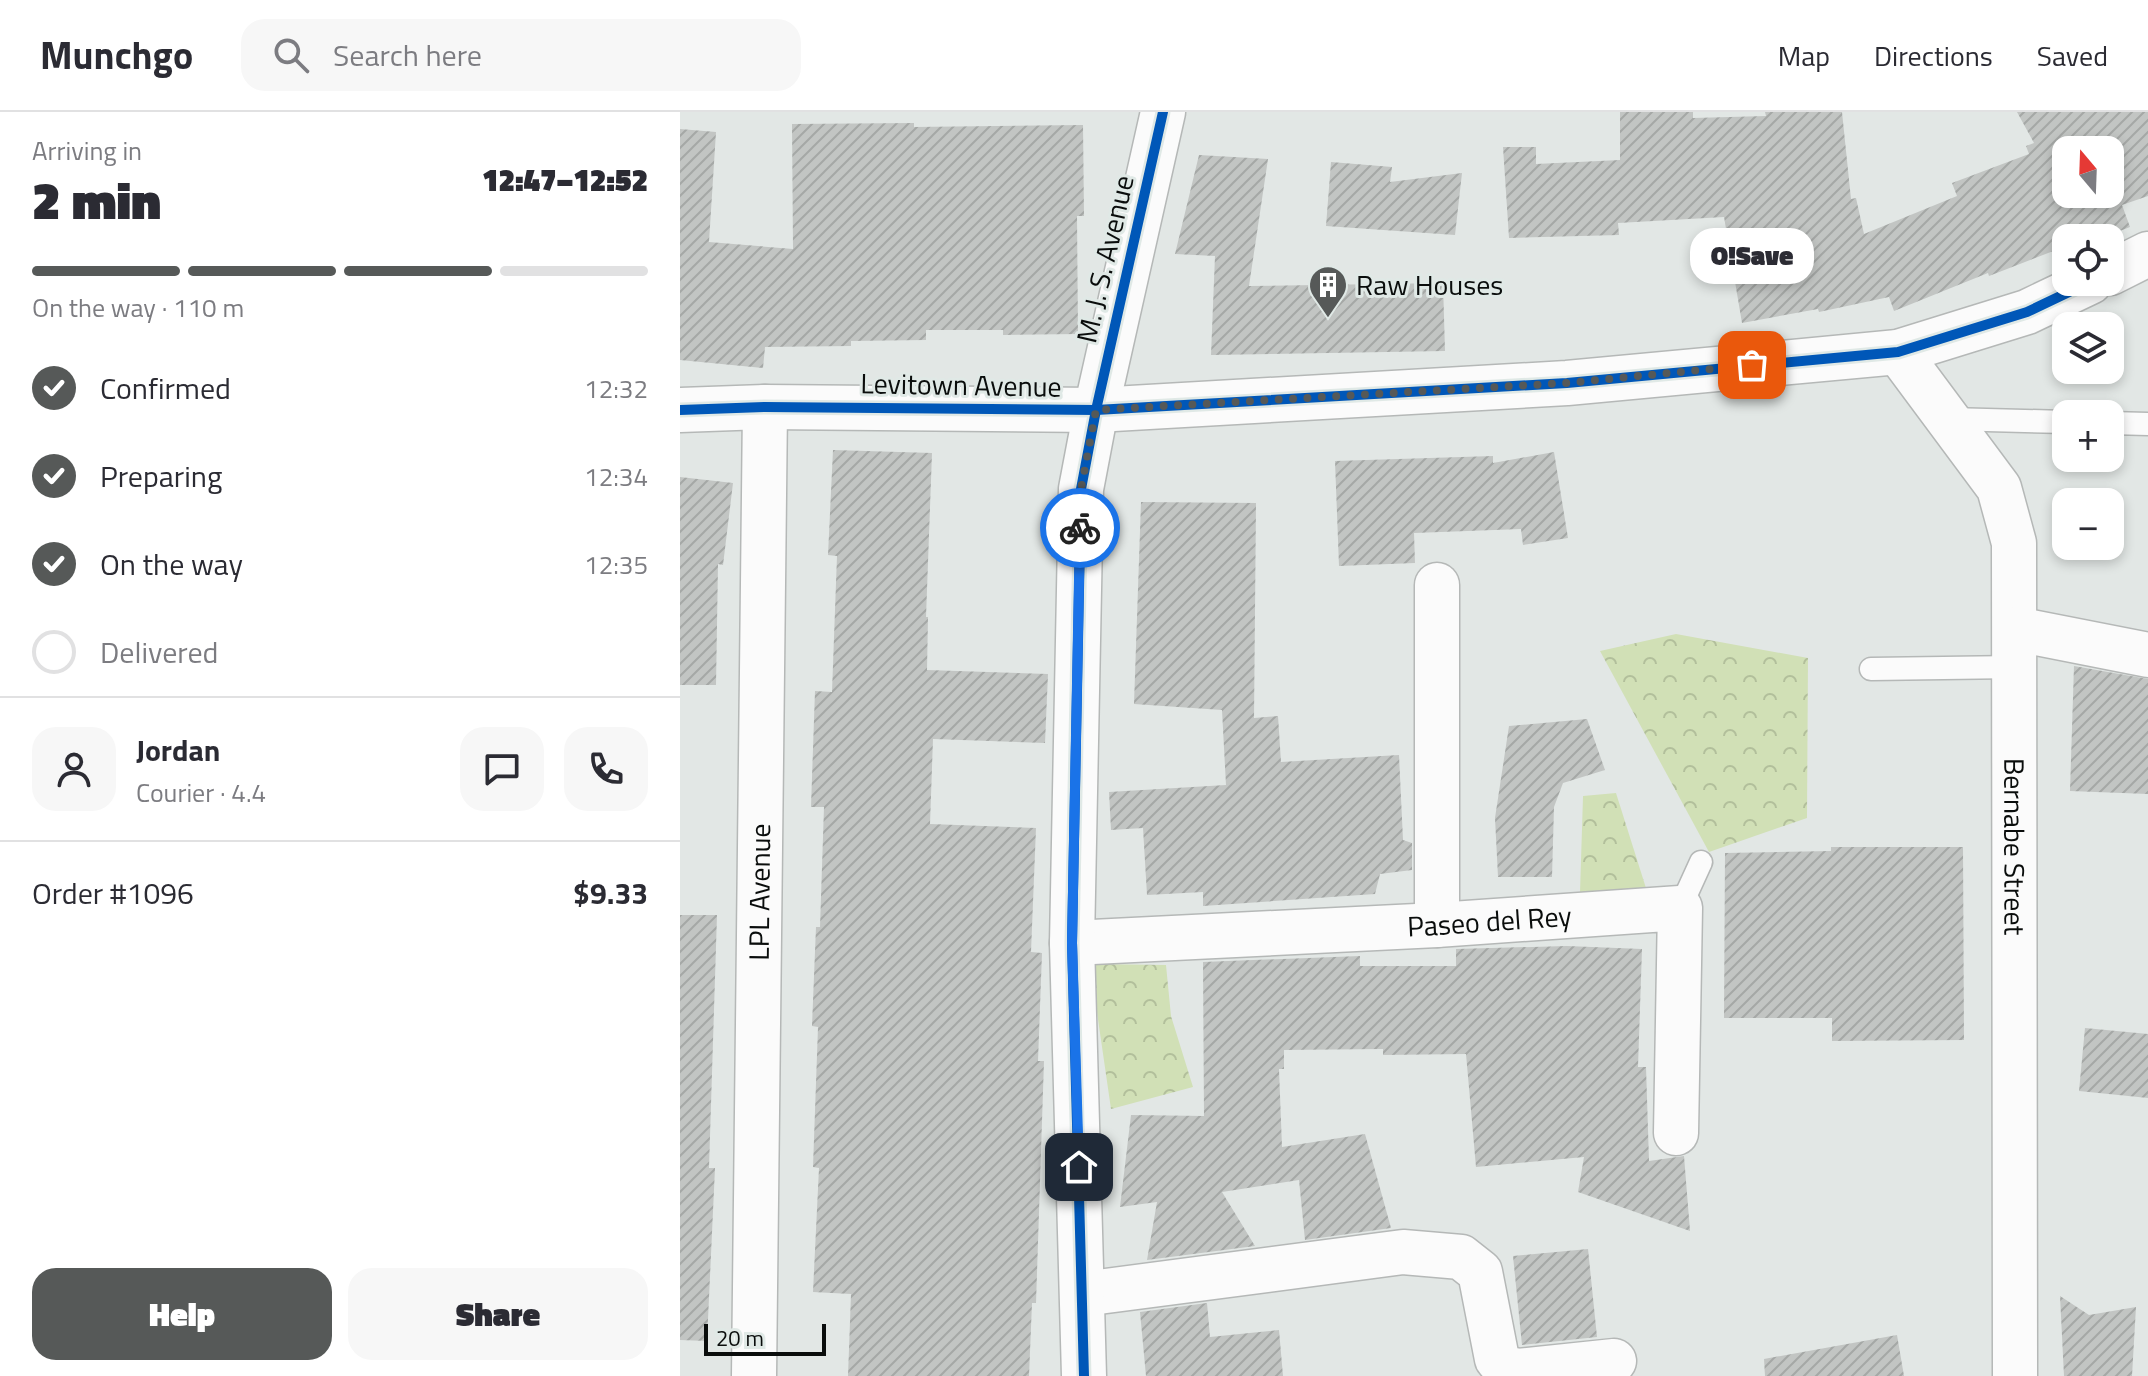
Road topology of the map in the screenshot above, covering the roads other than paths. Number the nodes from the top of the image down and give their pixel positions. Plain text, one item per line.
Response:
1 (1163, 112) edge
2 (2148, 254) edge
3 (2124, 266) edge
4 (2061, 296) edge
5 (1898, 352) junction
6 (765, 407) junction
7 (680, 410) edge
8 (1096, 410) junction
9 (1949, 419) junction
10 (2052, 422) edge
11 (2124, 423) edge
12 (2148, 424) edge
13 (1437, 585) dead end
14 (2016, 648) junction
15 (2148, 655) edge
16 (1871, 669) dead end
17 (1701, 862) dead end
18 (1680, 908) junction
19 (1437, 925) junction
20 (1072, 943) junction
21 (1676, 1133) dead end
22 (1083, 1294) junction
23 (1614, 1361) dead end
24 (754, 1376) edge
25 (1084, 1376) edge
26 (2015, 1376) edge

1 - 8 street, M. J. S. Avenue
2 - 3 street
4 - 5 street, Levitown Avenue
5 - 8 street, Levitown Avenue
5 - 9 street, Bernabe Street
6 - 7 street, Levitown Avenue
6 - 8 street, Levitown Avenue
6 - 24 street, LPL Avenue
8 - 20 street, M. J. S. Avenue
9 - 10 lane
9 - 14 street, Bernabe Street
11 - 12 lane
13 - 19 street
14 - 15 street
14 - 16 lane
14 - 26 street, Bernabe Street
17 - 18 lane
18 - 19 street, Paseo del Rey
18 - 21 street
19 - 20 street, Paseo del Rey
20 - 22 street, M. J. S. Avenue
22 - 23 street
22 - 25 street, M. J. S. Avenue

